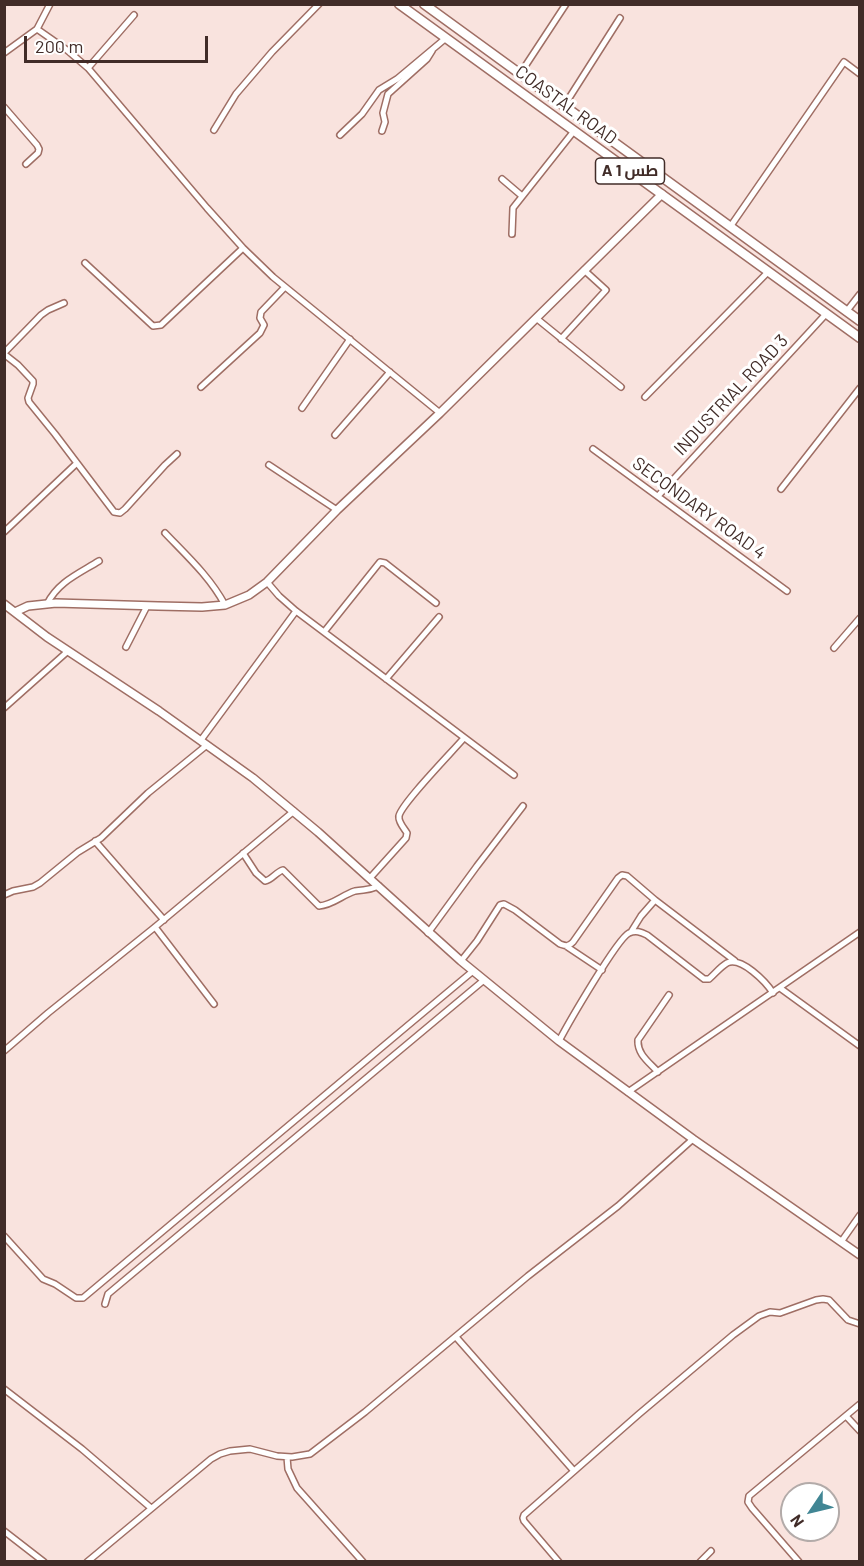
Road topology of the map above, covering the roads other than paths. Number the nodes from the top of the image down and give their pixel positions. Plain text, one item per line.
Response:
1 (50, 4) edge
2 (319, 4) edge
3 (399, 4) edge
4 (424, 4) edge
5 (566, 4) edge
6 (134, 15) dead end
7 (620, 18) dead end
8 (37, 29) junction
9 (446, 38) junction
10 (433, 49) junction
11 (4, 54) edge
12 (88, 68) junction
13 (860, 74) edge
14 (520, 75) junction
15 (564, 106) junction
16 (4, 107) edge
17 (214, 130) dead end
18 (382, 130) dead end
19 (574, 131) junction
20 (340, 135) dead end
21 (26, 165) dead end
22 (502, 179) dead end
23 (662, 194) junction
24 (522, 196) junction
25 (730, 227) junction
26 (512, 234) dead end
27 (243, 248) junction
28 (85, 263) dead end
29 (584, 270) junction
30 (768, 272) junction
31 (285, 286) junction
32 (860, 294) edge
33 (64, 303) dead end
34 (846, 312) junction
35 (826, 314) junction
36 (536, 318) junction
37 (860, 321) edge
38 (860, 338) edge
39 (350, 339) junction
40 (561, 339) junction
41 (4, 354) edge
42 (390, 372) junction
43 (201, 387) dead end
44 (621, 387) dead end
45 (860, 388) edge
46 (645, 397) dead end
47 (302, 408) dead end
48 (440, 413) junction
49 (335, 435) dead end
50 (593, 449) dead end
51 (177, 454) dead end
52 (77, 463) junction
53 (269, 465) dead end
54 (782, 489) dead end
55 (658, 496) junction
56 (337, 510) junction
57 (4, 532) edge
58 (165, 533) dead end
59 (99, 561) dead end
60 (267, 582) junction
61 (787, 591) dead end
62 (436, 603) dead end
63 (4, 604) edge
64 (48, 604) junction
65 (225, 605) junction
66 (147, 606) junction
67 (296, 611) junction
68 (15, 612) junction
69 (439, 617) dead end
70 (860, 618) edge
71 (324, 632) junction
72 (126, 647) dead end
73 (834, 648) dead end
74 (68, 651) junction
75 (386, 679) junction
76 (4, 708) edge
77 (464, 738) junction
78 (204, 742) junction
79 (513, 775) dead end
80 (523, 806) dead end
81 (294, 811) junction
82 (95, 841) junction
83 (243, 854) junction
84 (370, 878) junction
85 (379, 886) junction
86 (4, 895) edge
87 (655, 900) junction
88 (164, 920) junction
89 (155, 927) junction
90 (631, 932) junction
91 (860, 932) edge
92 (428, 933) junction
93 (566, 946) junction
94 (735, 961) junction
95 (461, 962) junction
96 (602, 970) junction
97 (473, 971) junction
98 (484, 980) junction
99 (780, 988) junction
100 (773, 993) junction
101 (669, 995) dead end
102 (214, 1004) dead end
103 (559, 1041) junction
104 (860, 1046) edge
105 (4, 1051) edge
106 (658, 1072) junction
107 (628, 1092) junction
108 (693, 1139) junction
109 (860, 1215) edge
110 (4, 1236) edge
111 (841, 1242) junction
112 (860, 1255) edge
113 (105, 1304) dead end
114 (860, 1324) edge
115 (456, 1337) junction
116 (4, 1389) edge
117 (860, 1404) edge
118 (846, 1416) junction
119 (860, 1431) edge
120 (287, 1457) junction
121 (573, 1471) junction
122 (151, 1508) junction
123 (4, 1531) edge
124 (711, 1551) dead end
125 (44, 1562) edge
126 (87, 1562) edge
127 (363, 1562) edge
128 (559, 1562) edge
129 (700, 1562) edge
130 (800, 1562) edge

1 - 8 street
2 - 17 street
3 - 9 highway, COASTAL ROAD / A 1 طس
4 - 14 highway, COASTAL ROAD / A 1 طس
5 - 14 street
6 - 12 street
7 - 15 street
8 - 11 street
8 - 12 street
9 - 10 street
9 - 19 highway, COASTAL ROAD / A 1 طس
10 - 18 street
10 - 20 street
12 - 27 street
13 - 25 street
14 - 15 highway, COASTAL ROAD / A 1 طس
15 - 25 highway, COASTAL ROAD / A 1 طس
16 - 21 street
19 - 23 highway, COASTAL ROAD / A 1 طس
19 - 24 street
22 - 24 street
23 - 29 street
23 - 30 highway, COASTAL ROAD / A 1 طس
24 - 26 street
25 - 34 highway, COASTAL ROAD / A 1 طس
27 - 28 street
27 - 31 street
29 - 36 street
29 - 40 street
30 - 35 highway, COASTAL ROAD / A 1 طس
30 - 46 street
31 - 39 street
31 - 43 street
32 - 34 street
33 - 41 street
34 - 37 highway, COASTAL ROAD / A 1 طس
35 - 38 highway, COASTAL ROAD / A 1 طس
35 - 55 street, INDUSTRIAL ROAD 3
36 - 40 street
36 - 48 street
39 - 42 street
39 - 47 street
40 - 44 street
41 - 52 street
42 - 48 street
42 - 49 street
45 - 54 street
48 - 56 street
50 - 55 street, SECONDARY ROAD 4
51 - 52 street
52 - 57 street
53 - 56 street
55 - 61 street, SECONDARY ROAD 4
56 - 60 street
58 - 65 street
59 - 64 street
60 - 65 street
60 - 67 street
62 - 71 street
63 - 68 street
64 - 66 street
64 - 68 street
65 - 66 street
66 - 72 street
67 - 71 street
67 - 78 street
68 - 74 street
69 - 75 street
70 - 73 street
71 - 75 street
74 - 76 street
74 - 78 street
75 - 77 street
77 - 79 street
77 - 84 street
78 - 81 street
78 - 82 street
80 - 92 street
81 - 83 street
81 - 84 street
82 - 86 street
82 - 88 street
83 - 85 street
83 - 88 street
84 - 85 street
85 - 92 street
87 - 90 street
87 - 93 street
87 - 94 street
88 - 89 street
89 - 102 street
89 - 105 street
90 - 94 street
90 - 96 street
91 - 99 street
92 - 95 street
93 - 95 street
93 - 96 street
94 - 100 street
95 - 97 street
96 - 103 street
97 - 98 street
97 - 110 street
98 - 103 street
98 - 113 street
99 - 100 street
99 - 104 street
100 - 106 street
101 - 106 street
103 - 107 street
106 - 107 street
107 - 108 street
108 - 111 street
108 - 115 street
109 - 111 street
111 - 112 street
114 - 121 street
115 - 120 street
115 - 121 street
116 - 122 street
117 - 118 street
118 - 119 street
118 - 130 street
120 - 122 street
120 - 127 street
121 - 128 street
122 - 126 street
123 - 125 street
124 - 129 street

